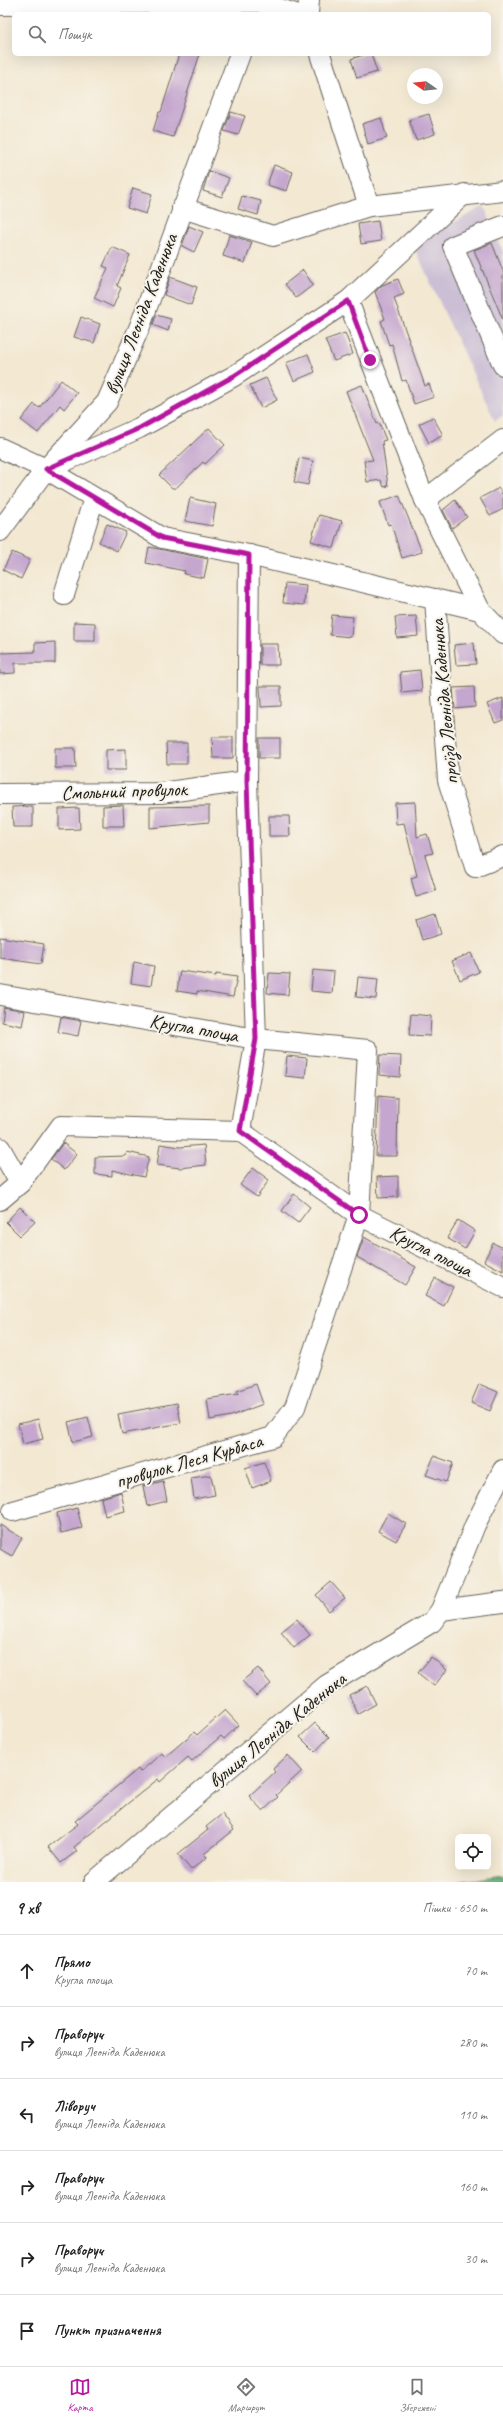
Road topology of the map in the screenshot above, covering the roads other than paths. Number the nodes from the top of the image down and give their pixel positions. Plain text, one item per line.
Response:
1 (309, 0) edge
2 (0, 5) edge
3 (258, 5) edge
4 (287, 12) edge
5 (308, 12) edge
6 (239, 56) edge
7 (321, 56) edge
8 (503, 191) edge
9 (464, 194) junction
10 (369, 206) junction
11 (182, 208) junction
12 (503, 226) edge
13 (348, 301) junction
14 (503, 365) edge
15 (503, 440) edge
16 (0, 448) edge
17 (46, 469) junction
18 (94, 498) junction
19 (425, 500) junction
20 (0, 531) edge
21 (249, 555) junction
22 (64, 595) dead end
23 (435, 599) junction
24 (480, 610) junction
25 (503, 634) edge
26 (247, 781) junction
27 (0, 794) edge
28 (503, 856) edge
29 (0, 995) edge
30 (256, 1039) junction
31 (240, 1131) junction
32 (0, 1148) edge
33 (20, 1183) junction
34 (0, 1200) edge
35 (359, 1215) junction
36 (503, 1287) edge
37 (503, 1470) edge
38 (13, 1511) dead end
39 (503, 1602) edge
40 (441, 1610) junction
41 (94, 1882) edge

1 - 5 street
2 - 3 street
3 - 4 street
6 - 11 street, вулиця Леоніда Каденюка
7 - 10 street
8 - 9 street, вулиця Леоніда Каденюка
9 - 10 street, вулиця Леоніда Каденюка
9 - 13 street
10 - 11 street, вулиця Леоніда Каденюка
11 - 17 street, вулиця Леоніда Каденюка
12 - 14 street
13 - 17 street
13 - 19 street
15 - 19 street
16 - 17 street
17 - 18 street
17 - 20 street, вулиця Леоніда Каденюка
18 - 21 street
18 - 22 street
19 - 24 street
21 - 23 street
21 - 26 street
23 - 24 street
23 - 28 street, проїзд Леоніда Каденюка
24 - 25 street
26 - 27 street, Смольний провулок
26 - 30 street
29 - 30 street, Кругла площа
30 - 31 street
30 - 35 street, Кругла площа
31 - 33 street
31 - 35 street, Кругла площа
32 - 33 street
33 - 34 street
35 - 36 street, Кругла площа
35 - 38 street, провулок Леся Курбаса
37 - 40 street, вулиця Леоніда Каденюка
39 - 40 street
40 - 41 street, вулиця Леоніда Каденюка

